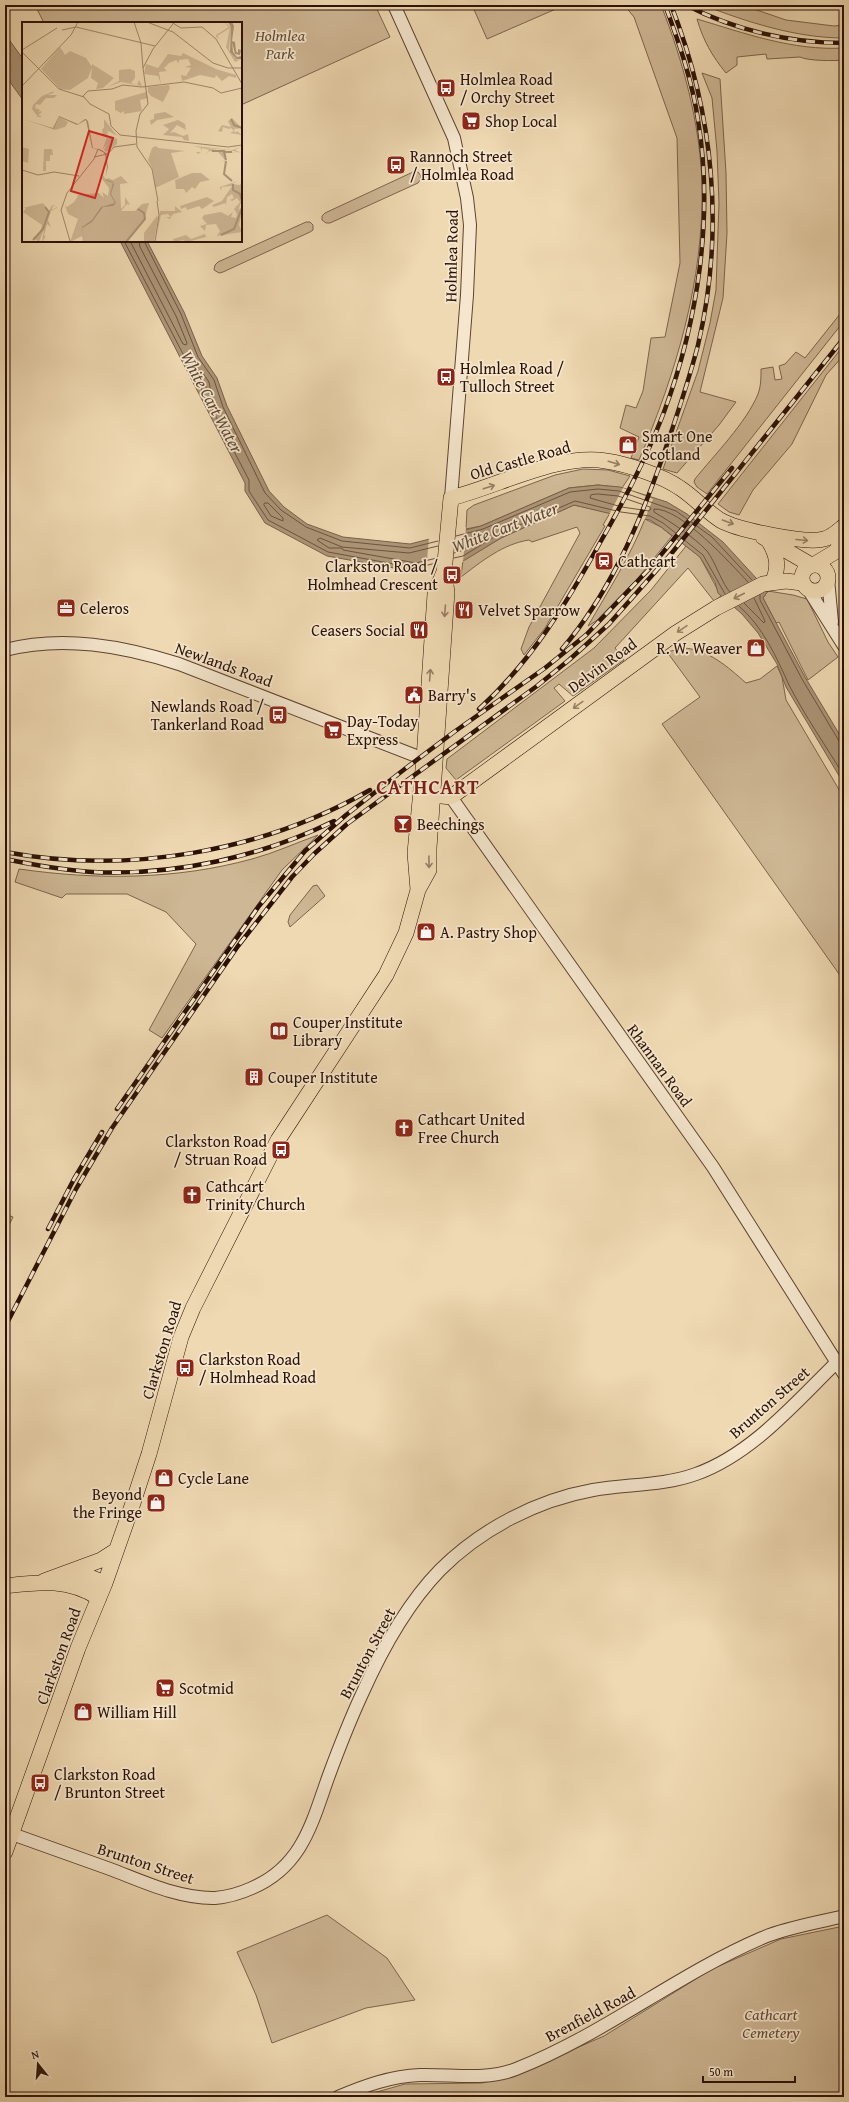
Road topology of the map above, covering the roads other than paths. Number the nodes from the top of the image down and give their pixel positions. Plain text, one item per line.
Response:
1 (394, 5) edge
2 (451, 498) junction
3 (844, 526) edge
4 (750, 530) junction
5 (767, 540) junction
6 (844, 542) edge
7 (813, 565) junction
8 (828, 577) junction
9 (767, 583) junction
10 (805, 586) junction
11 (441, 593) junction
12 (832, 625) junction
13 (844, 646) edge
14 (5, 650) edge
15 (424, 759) junction
16 (433, 796) junction
17 (451, 797) junction
18 (418, 890) junction
19 (835, 1360) junction
20 (844, 1374) edge
21 (115, 1551) junction
22 (48, 1579) junction
23 (105, 1583) junction
24 (5, 1586) edge
25 (99, 1598) junction
26 (12, 1834) junction
27 (5, 1852) edge
28 (844, 1916) edge
29 (338, 2097) edge

1 - 2 street, Holmlea Road
2 -> 4 main road, Old Castle Road
2 - 11 main road
4 -> 3 main road, Old Castle Road
4 - 5 main road, Old Castle Road
5 - 7 main road, Old Castle Road
5 - 9 main road
6 - 7 main road
6 - 8 main road
7 - 8 main road, Old Castle Road
7 - 10 main road
8 - 10 main road
8 - 12 street
9 - 10 main road, Delvin Road
9 -> 17 main road, Delvin Road
10 - 12 street
15 -> 11 main road, Clarkston Road
11 -> 16 main road, Clarkston Road
12 - 13 street
14 - 15 street, Newlands Road
15 - 16 main road, Clarkston Road
15 - 18 main road, Clarkston Road
16 - 17 main road
16 -> 18 main road, Clarkston Road
17 - 19 street, Rhannan Road
18 - 21 main road, Clarkston Road
19 - 20 street, Rhannan Road
19 - 26 street, Brunton Street
21 - 22 main road
21 - 23 main road, Clarkston Road
22 - 23 main road
22 - 24 main road
22 - 25 main road
23 - 25 main road, Clarkston Road
25 - 26 main road, Clarkston Road
26 - 27 main road, Clarkston Road
28 - 29 street, Brenfield Road

